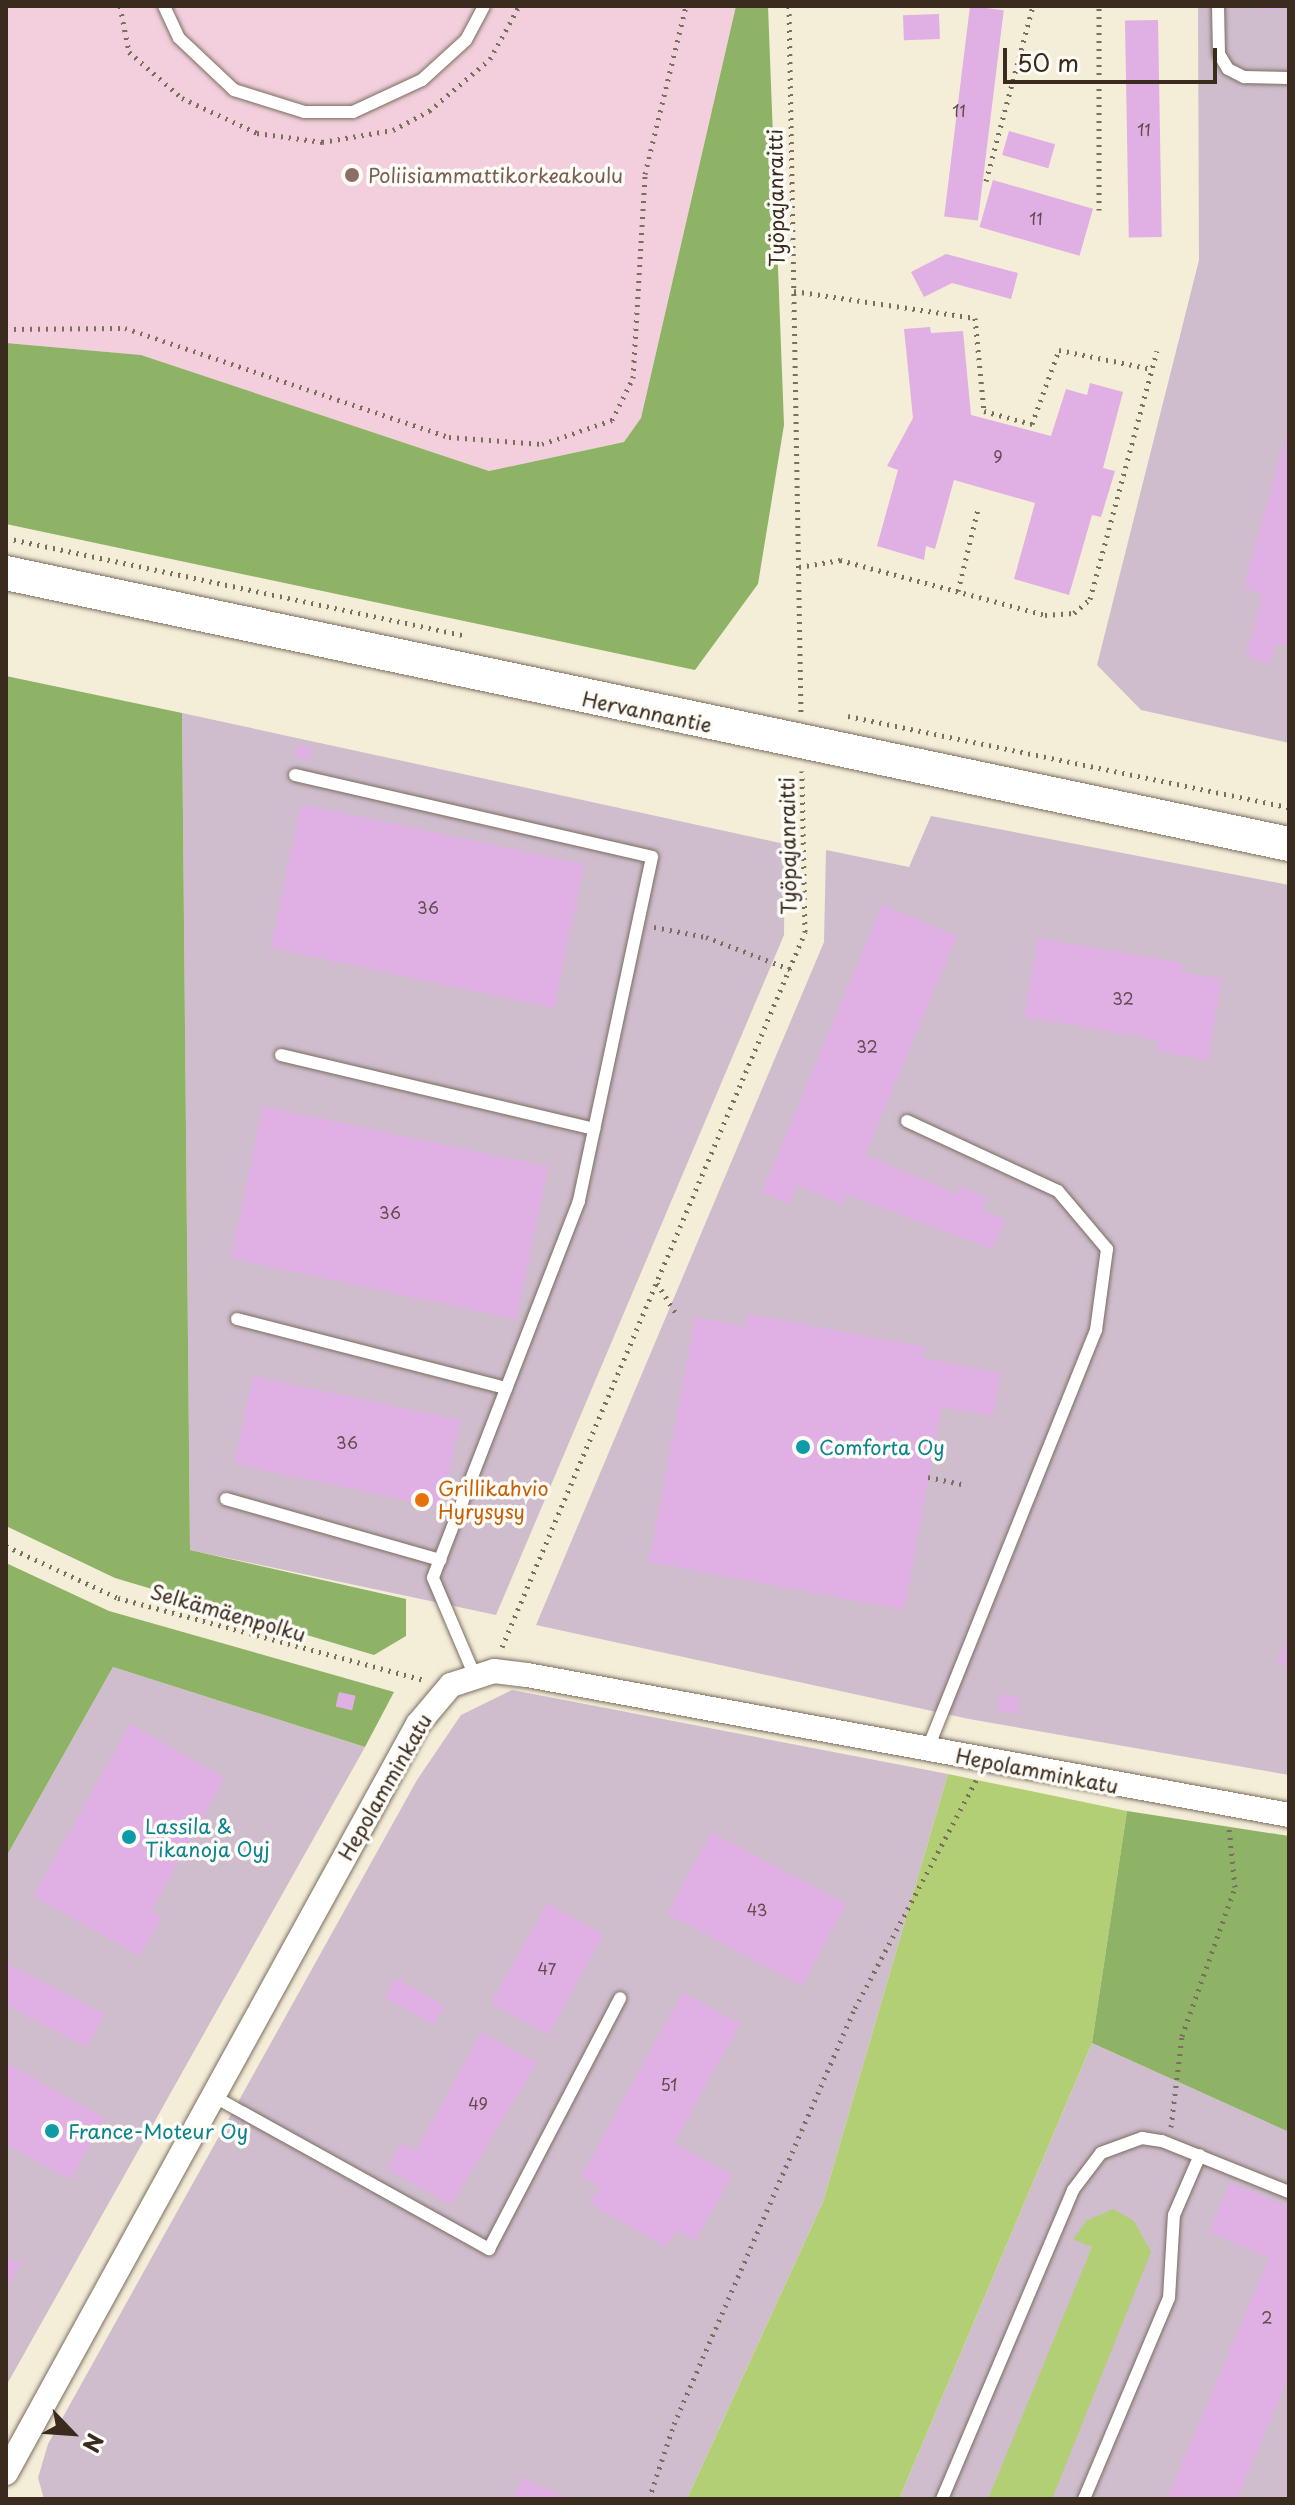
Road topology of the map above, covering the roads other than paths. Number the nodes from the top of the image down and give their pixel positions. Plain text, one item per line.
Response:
1 (164, 6) edge
2 (484, 6) edge
3 (1218, 6) edge
4 (1289, 78) edge
5 (6, 573) edge
6 (295, 775) dead end
7 (1289, 844) edge
8 (281, 1055) dead end
9 (907, 1121) dead end
10 (594, 1129) junction
11 (237, 1319) dead end
12 (506, 1388) junction
13 (226, 1499) dead end
14 (440, 1560) junction
15 (484, 1672) junction
16 (927, 1750) junction
17 (1289, 1815) edge
18 (620, 1998) dead end
19 (213, 2096) junction
20 (1200, 2155) junction
21 (1289, 2192) edge
22 (6, 2473) edge
23 (942, 2499) edge
24 (1084, 2499) edge

1 - 2 lane
3 - 4 lane
5 - 7 main road, Hervannantie
6 - 10 lane
8 - 10 lane
9 - 16 lane
10 - 12 lane
11 - 12 lane
12 - 14 lane
13 - 14 lane
14 - 15 lane
15 - 16 street, Hepolamminkatu
15 - 19 street, Hepolamminkatu
16 - 17 street, Hepolamminkatu
18 - 19 lane
19 - 22 street, Hepolamminkatu
20 - 21 lane
20 - 23 lane
20 - 24 lane

